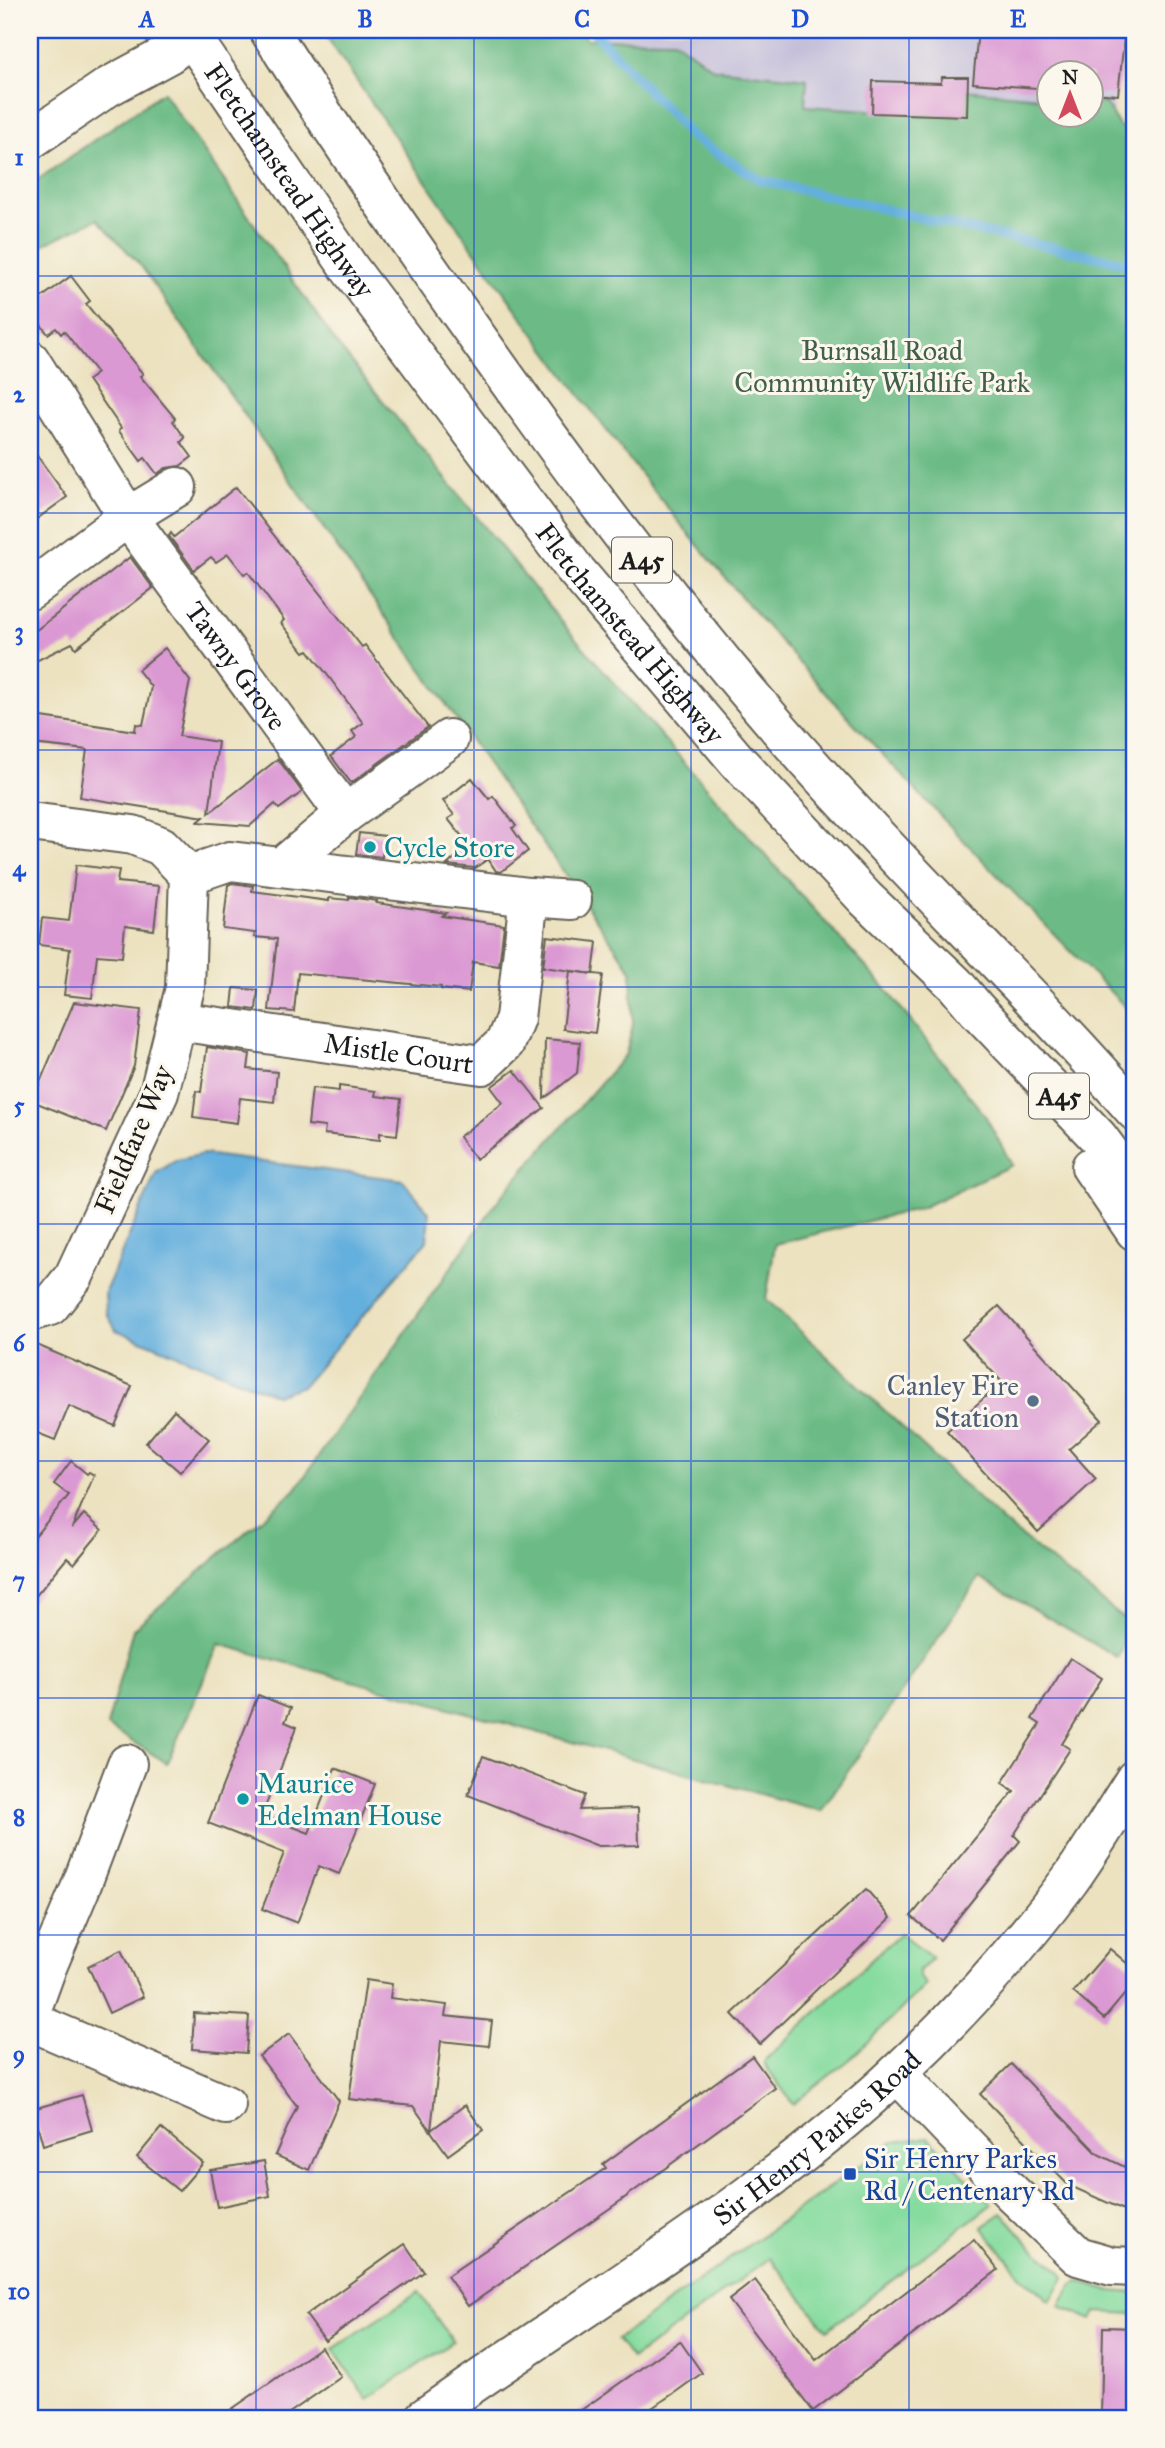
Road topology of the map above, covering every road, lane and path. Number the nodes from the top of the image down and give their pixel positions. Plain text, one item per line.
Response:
1 (269, 30) edge
2 (189, 34) edge
3 (30, 140) edge
4 (30, 360) edge
5 (43, 408) edge
6 (177, 487) dead end
7 (128, 517) junction
8 (30, 590) edge
9 (449, 739) dead end
10 (345, 814) junction
11 (44, 824) edge
12 (282, 867) junction
13 (189, 875) junction
14 (528, 897) junction
15 (572, 900) dead end
16 (977, 1010) junction
17 (177, 1021) junction
18 (1135, 1111) edge
19 (1135, 1187) edge
20 (1135, 1231) edge
21 (30, 1312) edge
22 (127, 1764) dead end
23 (1135, 1779) edge
24 (30, 2014) edge
25 (30, 2021) edge
26 (897, 2073) junction
27 (226, 2105) dead end
28 (1135, 2267) edge
29 (424, 2418) edge

1 - 18 main road, Fletchamstead Highway / A45
2 - 3 main road
2 - 16 main road, Fletchamstead Highway / A45
4 - 5 main road, Tawny Grove
5 - 7 main road, Tawny Grove
6 - 7 main road
7 - 8 main road
7 - 10 main road, Tawny Grove
9 - 10 main road
10 - 12 main road
11 - 13 main road
12 - 13 main road
12 - 14 main road
13 - 17 main road, Fieldfare Way
14 - 15 main road
14 - 17 main road, Mistle Court
16 - 19 main road, Fletchamstead Highway / A45
16 - 20 main road
17 - 21 main road, Fieldfare Way
22 - 24 main road
23 - 26 main road, Sir Henry Parkes Road
25 - 27 main road
26 - 28 main road
26 - 29 main road, Sir Henry Parkes Road

